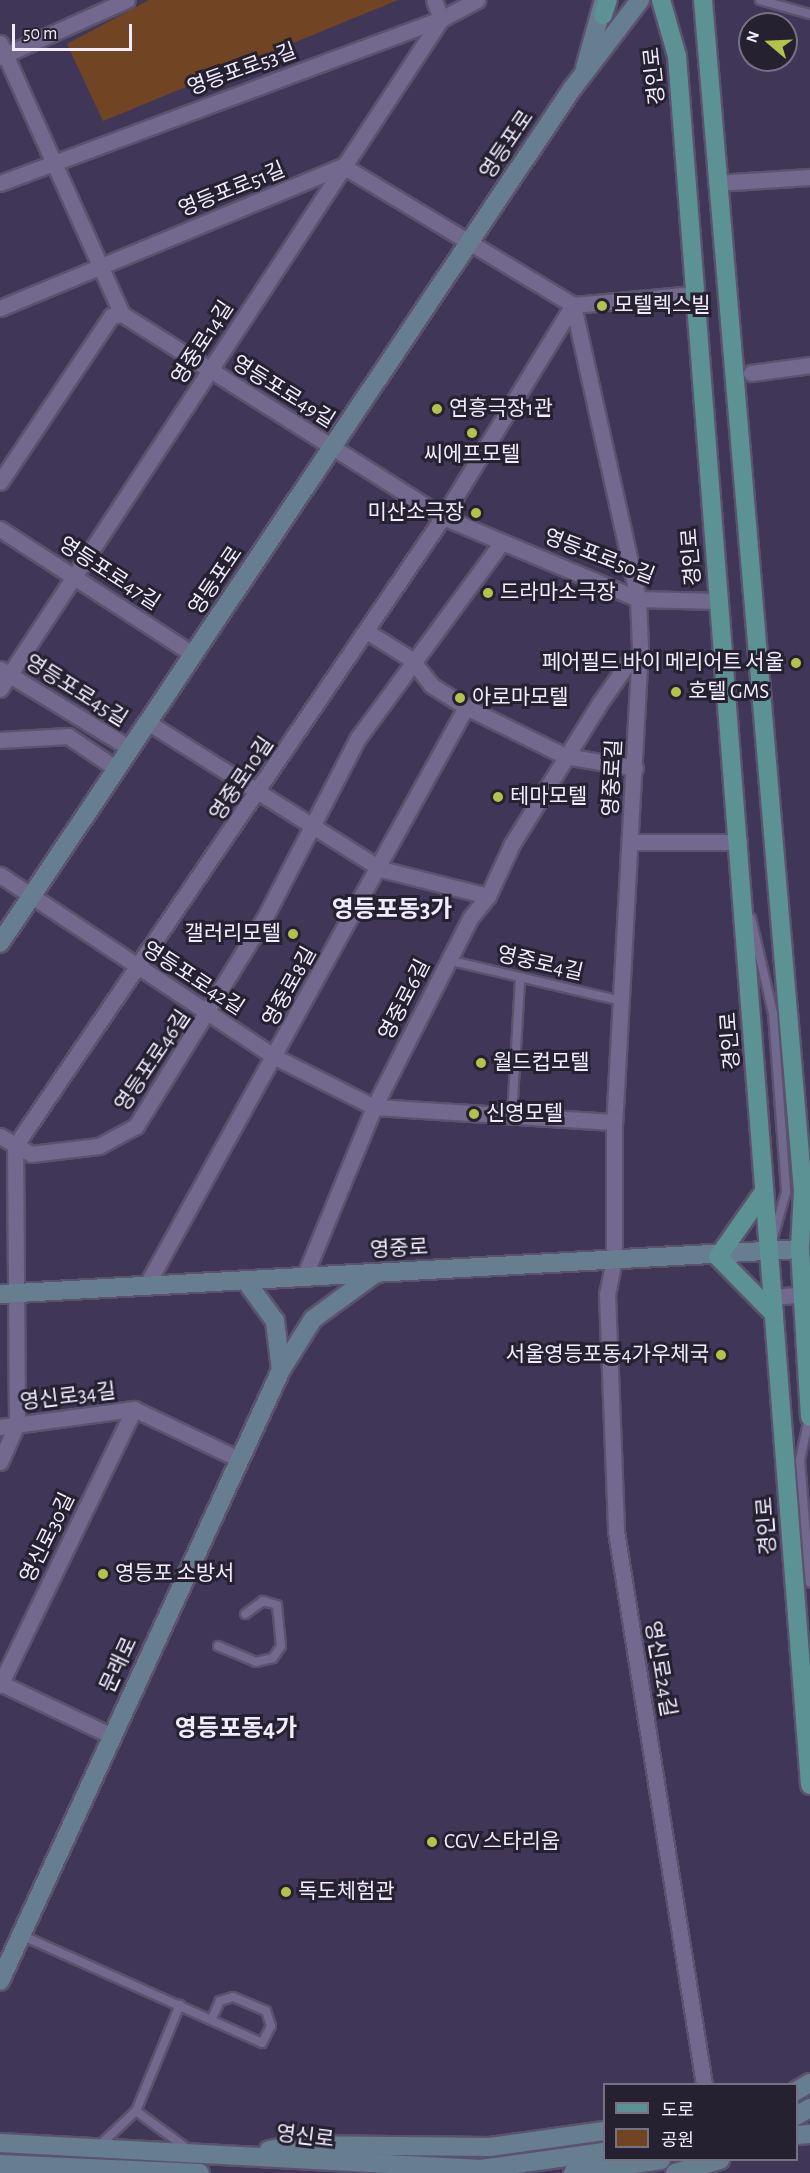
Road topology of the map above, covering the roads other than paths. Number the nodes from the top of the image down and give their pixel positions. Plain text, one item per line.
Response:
1 (127, 0) edge
2 (434, 0) edge
3 (477, 0) edge
4 (640, 0) edge
5 (661, 0) edge
6 (703, 0) edge
7 (716, 0) edge
8 (760, 0) edge
9 (605, 5) edge
10 (810, 14) edge
11 (441, 19) junction
12 (704, 28) junction
13 (1, 52) edge
14 (583, 72) junction
15 (57, 160) junction
16 (343, 166) junction
17 (810, 177) edge
18 (0, 183) edge
19 (716, 183) junction
20 (469, 244) junction
21 (102, 266) junction
22 (695, 294) junction
23 (573, 305) junction
24 (0, 308) edge
25 (122, 314) junction
26 (810, 365) edge
27 (210, 371) junction
28 (751, 373) dead end
29 (332, 448) junction
30 (0, 482) edge
31 (443, 517) junction
32 (0, 529) edge
33 (502, 542) junction
34 (76, 577) junction
35 (638, 599) junction
36 (718, 601) junction
37 (366, 632) junction
38 (194, 655) junction
39 (639, 658) junction
40 (413, 664) junction
41 (5, 672) edge
42 (0, 689) edge
43 (466, 707) junction
44 (149, 723) junction
45 (0, 740) edge
46 (131, 749) junction
47 (565, 756) junction
48 (634, 768) junction
49 (117, 769) junction
50 (257, 795) junction
51 (309, 826) junction
52 (631, 842) junction
53 (739, 842) junction
54 (381, 869) junction
55 (0, 875) edge
56 (743, 885) junction
57 (32, 896) junction
58 (488, 896) junction
59 (0, 943) edge
60 (448, 960) junction
61 (140, 969) junction
62 (520, 980) junction
63 (623, 1002) junction
64 (209, 1015) junction
65 (275, 1057) junction
66 (374, 1107) junction
67 (512, 1116) junction
68 (614, 1122) junction
69 (0, 1136) edge
70 (15, 1146) junction
71 (763, 1193) junction
72 (800, 1249) junction
73 (769, 1252) junction
74 (718, 1257) junction
75 (614, 1259) junction
76 (376, 1273) junction
77 (304, 1276) junction
78 (245, 1280) junction
79 (146, 1286) junction
80 (7, 1293) edge
81 (807, 1294) edge
82 (773, 1306) junction
83 (281, 1370) junction
84 (134, 1409) junction
85 (810, 1416) edge
86 (17, 1424) junction
87 (0, 1427) edge
88 (239, 1458) junction
89 (0, 1462) edge
90 (810, 1583) edge
91 (245, 1614) dead end
92 (218, 1646) dead end
93 (0, 1684) edge
94 (112, 1736) junction
95 (810, 1785) edge
96 (21, 1935) junction
97 (0, 1980) edge
98 (180, 2005) junction
99 (211, 2020) junction
100 (704, 2083) edge
101 (136, 2111) junction
102 (603, 2131) edge
103 (3, 2141) edge
104 (98, 2147) junction
105 (190, 2151) junction
106 (603, 2152) edge
107 (253, 2153) junction
108 (646, 2161) edge
109 (0, 2164) edge
110 (715, 2164) edge
111 (569, 2166) edge
112 (200, 2173) edge
113 (675, 2173) edge

1 - 13 street
2 - 11 street
3 - 11 street, 영등포로53길
4 - 14 main road, 영등포로
5 - 22 main road, 경인로
6 - 12 main road
7 - 12 main road
8 - 10 lane
9 - 14 main road, 영등포로
11 - 15 street, 영등포로53길
11 - 16 street, 영중로14길
12 - 19 main road
13 - 15 street
14 - 20 main road, 영등포로
15 - 18 street, 영등포로53길
15 - 21 street
16 - 20 street
16 - 21 street, 영등포로51길
16 - 27 street, 영중로14길
17 - 19 street
19 - 72 main road
20 - 23 street
20 - 29 main road, 영등포로
21 - 24 street, 영등포로51길
21 - 25 street
22 - 23 street
22 - 36 main road, 경인로
23 - 31 street, 영중로10길
23 - 35 street, 영중로길
25 - 27 street, 영등포로49길
25 - 30 street
26 - 28 street
27 - 29 street, 영등포로49길
27 - 34 street, 영중로14길
29 - 31 street, 영등포로50길
29 - 38 main road, 영등포로
31 - 33 street, 영등포로50길
31 - 37 street, 영중로10길
32 - 34 street, 영등포로47길
33 - 35 street, 영등포로50길
33 - 40 street
34 - 38 street, 영등포로47길
34 - 41 street, 영중로14길
35 - 36 street, 영등포로50길
35 - 39 street, 영중로길
36 - 53 main road, 경인로
37 - 40 street
37 - 50 street, 영중로10길
38 - 44 main road, 영등포로
39 - 47 street, 영중로6길
39 - 48 street, 영중로길
40 - 43 street
40 - 51 street, 영등포로46길
41 - 42 street, 영중로14길
41 - 46 street, 영등포로45길
43 - 47 street
43 - 54 street, 영중로8길
44 - 46 main road, 영등포로
44 - 50 street
45 - 49 street
46 - 49 main road, 영등포로
47 - 48 street
47 - 58 street, 영중로6길
48 - 52 street, 영중로길
49 - 57 main road, 영등포로
50 - 51 street
50 - 61 street, 영중로10길
51 - 54 street
51 - 64 street, 영등포로46길
52 - 53 street
52 - 63 street, 영중로길
53 - 56 main road, 경인로
54 - 58 street
54 - 65 street, 영중로8길
55 - 57 street, 영등포로42길
56 - 71 main road, 경인로
56 - 73 lane
57 - 59 main road, 영등포로
57 - 61 street, 영등포로42길
58 - 60 street, 영중로6길
60 - 62 lane, 영중로4길
60 - 66 street, 영중로6길
61 - 64 street, 영등포로42길
61 - 70 street, 영중로10길
62 - 63 lane, 영중로4길
62 - 67 lane
63 - 68 street, 영중로길
64 - 65 street, 영등포로42길
64 - 70 street, 영등포로46길
65 - 66 street, 영등포로42길
65 - 79 street, 영중로8길
66 - 67 street, 영등포로42길
66 - 77 street, 영중로6길
67 - 68 street, 영등포로42길
68 - 75 street, 영중로길
69 - 70 street, 영등포로46길
70 - 80 street
71 - 73 main road, 경인로
71 - 74 main road
72 - 73 main road, 영중로
72 - 81 main road
73 - 74 main road, 영중로
73 - 82 main road, 경인로
74 - 75 main road, 영중로
74 - 82 main road
75 - 76 main road, 영중로
75 - 100 street, 영신로24길
76 - 77 main road, 영중로
76 - 83 main road, 문래로
77 - 78 main road, 영중로
78 - 79 main road, 영중로
78 - 83 main road
79 - 80 main road, 영중로
80 - 86 street
81 - 82 street
81 - 85 main road
82 - 95 main road, 경인로
83 - 88 main road, 문래로
84 - 86 street, 영신로34길
84 - 88 street, 영신로34길
84 - 93 street, 영신로30길
85 - 90 lane
86 - 87 street, 영신로34길
86 - 89 street
88 - 94 main road, 문래로
91 - 92 lane
93 - 94 street
94 - 96 main road, 문래로
96 - 97 main road, 문래로
96 - 98 lane
98 - 99 lane
98 - 101 lane
99 - 99 lane
101 - 104 lane
101 - 105 lane
102 - 107 main road
103 - 104 main road, 영신로
104 - 105 main road, 영신로
105 - 107 main road, 영신로
106 - 111 main road, 영신로
107 - 111 main road, 영신로
108 - 111 main road, 영신로
109 - 112 main road
110 - 113 main road

